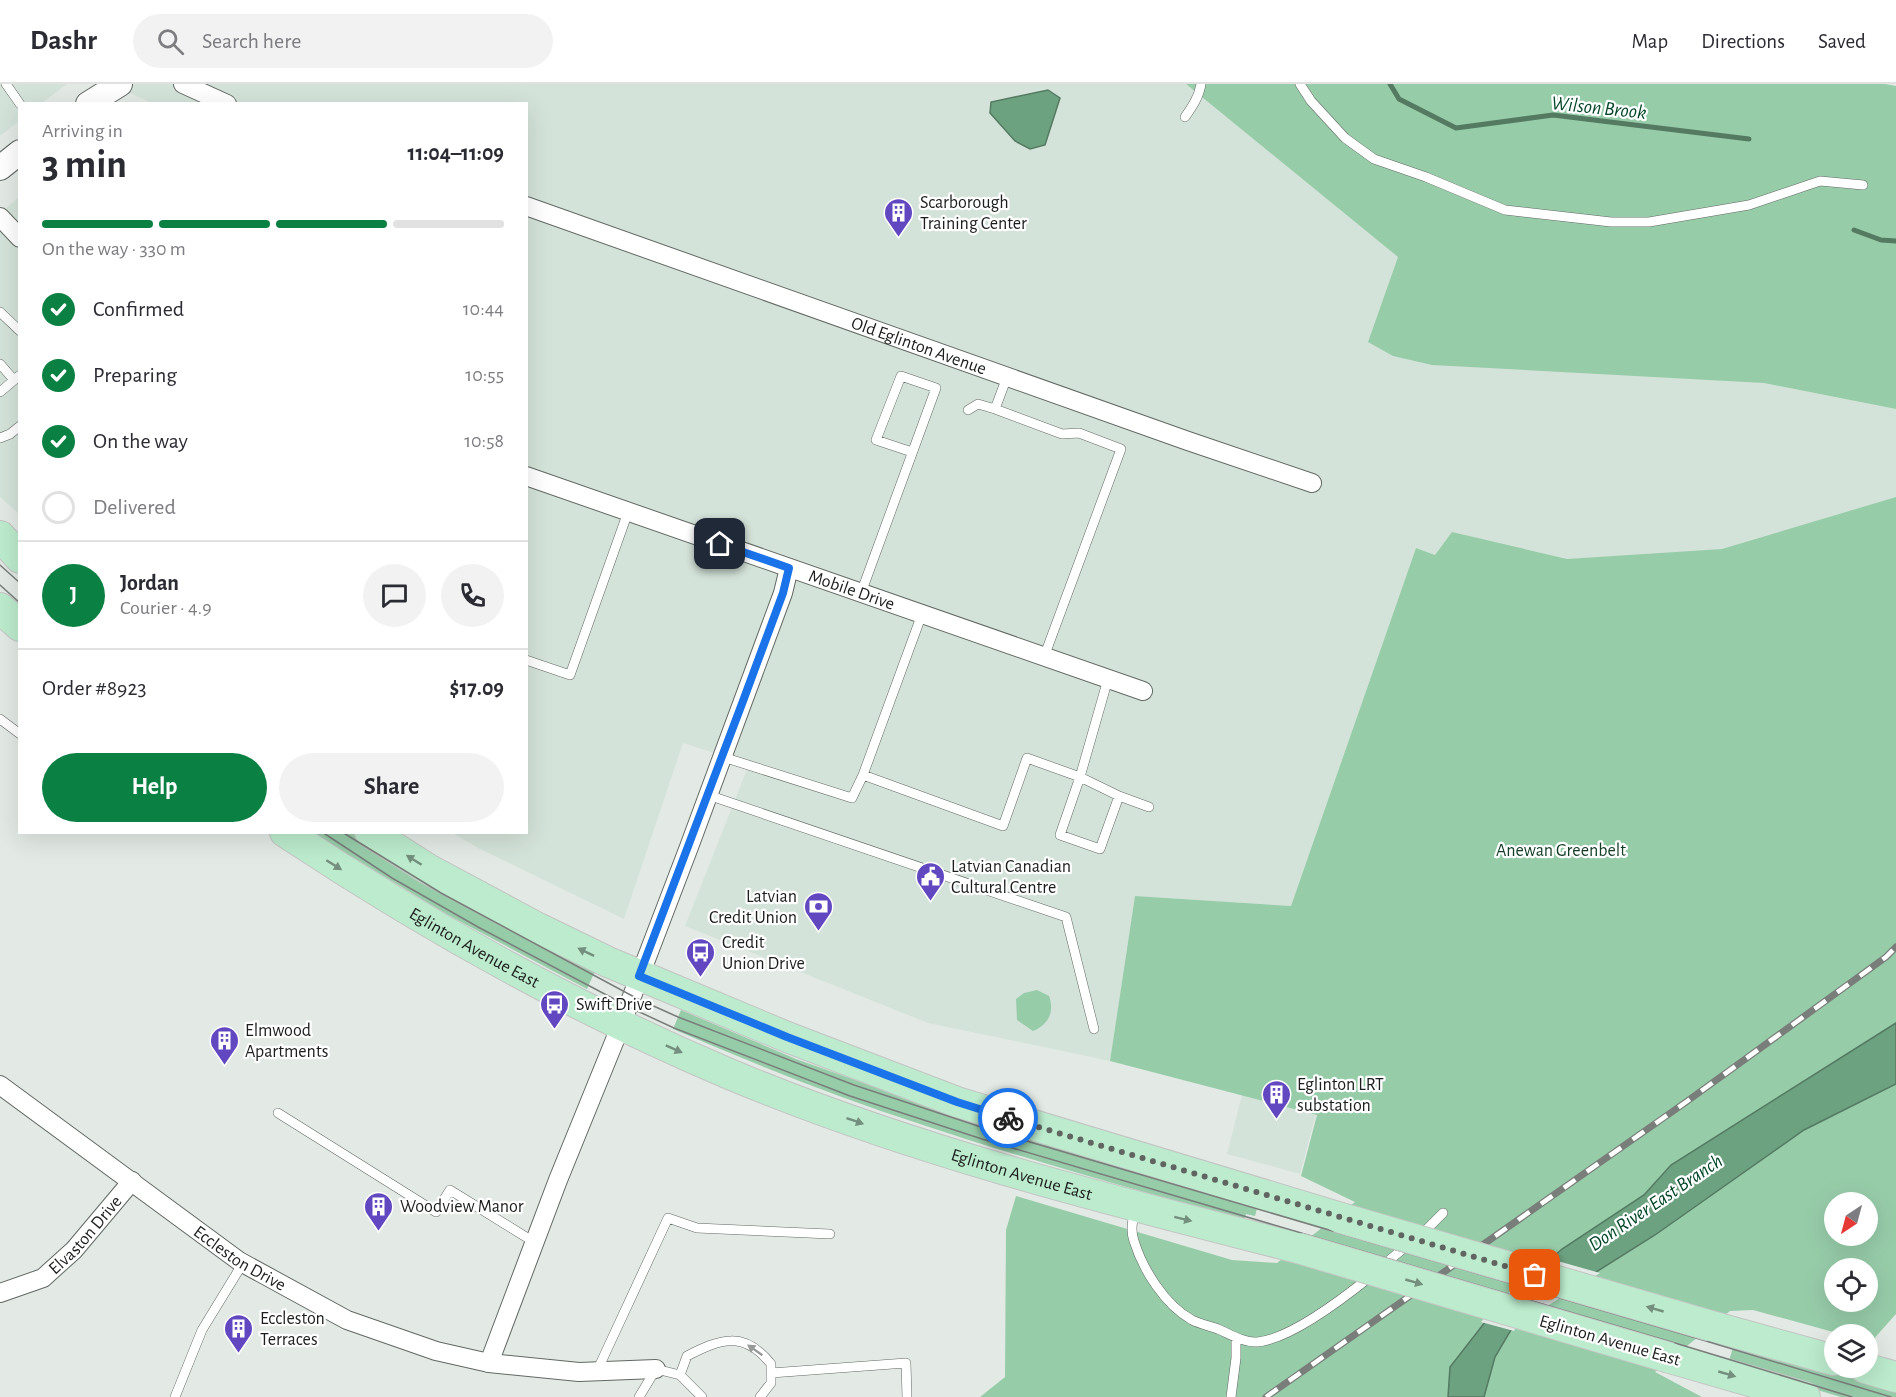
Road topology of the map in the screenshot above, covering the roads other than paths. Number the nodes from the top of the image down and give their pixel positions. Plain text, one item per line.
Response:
1 (6, 84) edge
2 (120, 84) edge
3 (183, 84) edge
4 (1201, 84) edge
5 (1300, 84) edge
6 (19, 102) edge
7 (91, 102) edge
8 (223, 102) edge
9 (1185, 117) dead end
10 (18, 154) edge
11 (0, 168) edge
12 (1863, 185) dead end
13 (528, 207) edge
14 (0, 217) edge
15 (18, 236) edge
16 (0, 312) edge
17 (18, 329) edge
18 (0, 364) edge
19 (17, 377) edge
20 (1007, 377) junction
21 (0, 392) edge
22 (994, 409) junction
23 (968, 410) dead end
24 (18, 428) edge
25 (0, 438) edge
26 (912, 452) junction
27 (528, 477) edge
28 (1312, 483) dead end
29 (628, 512) junction
30 (0, 536) edge
31 (18, 556) edge
32 (789, 568) junction
33 (861, 593) junction
34 (0, 608) edge
35 (922, 614) junction
36 (18, 624) edge
37 (1044, 657) junction
38 (528, 661) edge
39 (1108, 679) junction
40 (1143, 691) dead end
41 (0, 719) edge
42 (18, 732) edge
43 (723, 757) junction
44 (863, 775) junction
45 (1080, 777) junction
46 (708, 795) junction
47 (1119, 796) junction
48 (1149, 807) dead end
49 (288, 834) edge
50 (373, 834) edge
51 (639, 976) junction
52 (621, 1025) junction
53 (1094, 1029) dead end
54 (0, 1085) edge
55 (278, 1113) dead end
56 (132, 1181) junction
57 (1135, 1206) junction
58 (1443, 1214) dead end
59 (830, 1234) dead end
60 (534, 1242) junction
61 (243, 1263) junction
62 (0, 1293) edge
63 (1236, 1338) junction
64 (1824, 1357) edge
65 (489, 1363) junction
66 (656, 1369) junction
67 (597, 1371) junction
68 (771, 1373) junction
69 (680, 1375) junction
70 (175, 1397) edge
71 (639, 1397) edge
72 (702, 1397) edge
73 (760, 1397) edge
74 (907, 1397) edge
75 (1231, 1397) edge
76 (1805, 1397) edge

1 - 6 lane
2 - 7 street
3 - 8 street
4 - 9 lane
5 - 12 lane
10 - 11 street
13 - 20 street, Old Eglinton Avenue
14 - 15 street
16 - 17 lane
18 - 19 lane
19 - 21 lane
20 - 22 lane
20 - 28 street, Old Eglinton Avenue
22 - 23 lane
22 - 37 lane
24 - 25 lane
26 - 26 lane
26 - 33 lane
27 - 29 street, Mobile Drive
29 - 32 street, Mobile Drive
29 - 38 lane
30 - 31 main road
32 - 33 street, Mobile Drive
32 - 43 street
33 - 35 street, Mobile Drive
34 - 36 main road
35 - 37 street, Mobile Drive
35 - 44 lane
37 - 39 street, Mobile Drive
39 - 40 street, Mobile Drive
39 - 45 lane
41 - 42 lane
43 - 44 lane
43 - 46 street
44 - 45 lane
45 - 47 lane
45 - 47 lane
46 - 51 street
46 - 53 lane
47 - 48 lane
49 -> 52 main road, Eglinton Avenue East
51 -> 50 main road
51 - 52 street
64 -> 51 main road, bridge
52 -> 57 main road, Eglinton Avenue East
52 - 60 street
54 - 56 street, Eccleston Drive
55 - 60 lane
56 - 61 street, Eccleston Drive
56 - 62 street, Elvaston Drive
57 - 63 lane
57 -> 76 main road, Eglinton Avenue East, bridge
58 - 63 lane
59 - 67 lane
60 - 65 street
61 - 65 street, Eccleston Drive
61 - 70 lane
63 - 75 lane
65 - 67 street, Eccleston Drive
66 - 67 street, Eccleston Drive
66 - 69 lane
66 - 71 lane
68 -> 69 lane
68 - 73 lane
68 - 74 lane
69 - 72 lane

